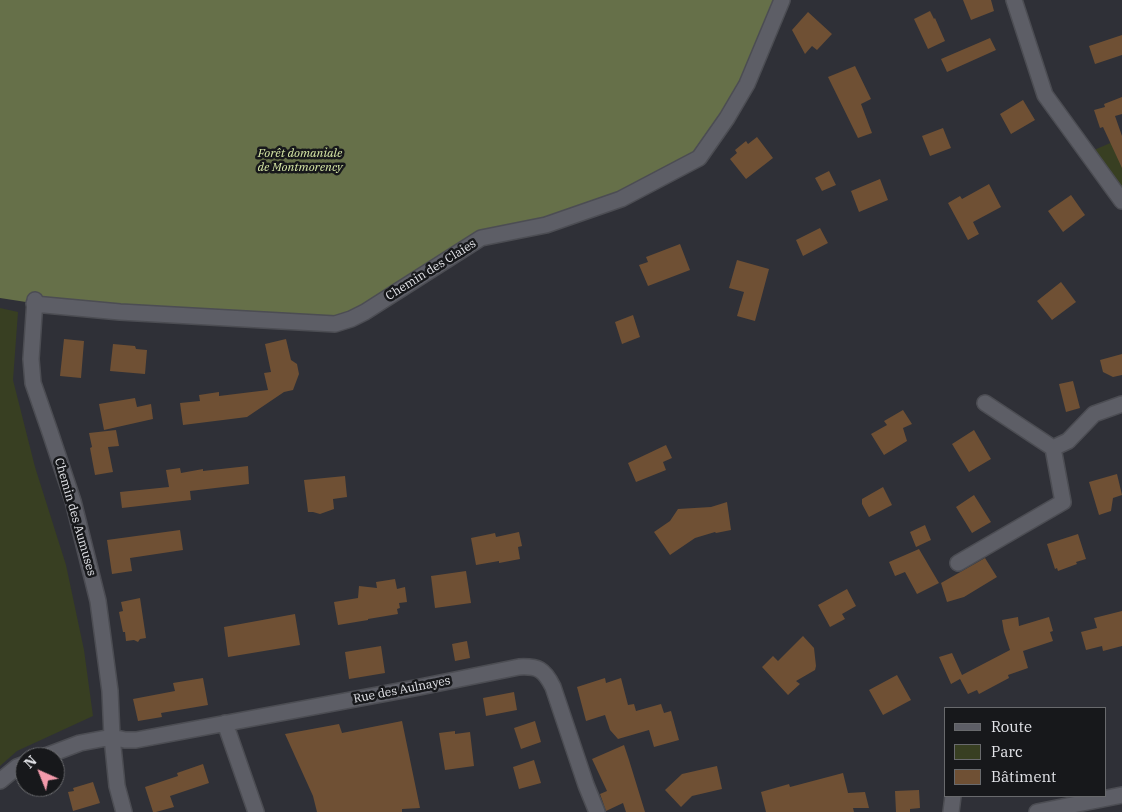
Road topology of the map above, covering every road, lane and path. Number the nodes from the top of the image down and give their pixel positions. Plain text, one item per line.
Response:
1 (782, 0) edge
2 (1014, 0) edge
3 (1122, 201) edge
4 (34, 302) joint
5 (985, 403) dead end
6 (1122, 404) edge
7 (1053, 448) junction
8 (958, 563) dead end
9 (225, 723) junction
10 (112, 737) junction
11 (65, 749) edge
12 (15, 768) edge
13 (0, 781) edge
14 (1122, 795) edge
15 (952, 797) edge
16 (124, 812) edge
17 (256, 812) edge
18 (597, 812) edge
19 (952, 812) edge
20 (1037, 812) edge

1 - 4 street, Chemin des Claies
2 - 3 street
4 - 10 street, Chemin des Aumuses
5 - 7 street
6 - 7 street
7 - 8 street
9 - 10 street, Rue des Aulnayes
9 - 17 street
9 - 18 street, Rue des Aulnayes
10 - 11 street, Rue des Aulnayes
10 - 16 street, Chemin des Aumuses
12 - 13 street
14 - 20 street
15 - 19 street

